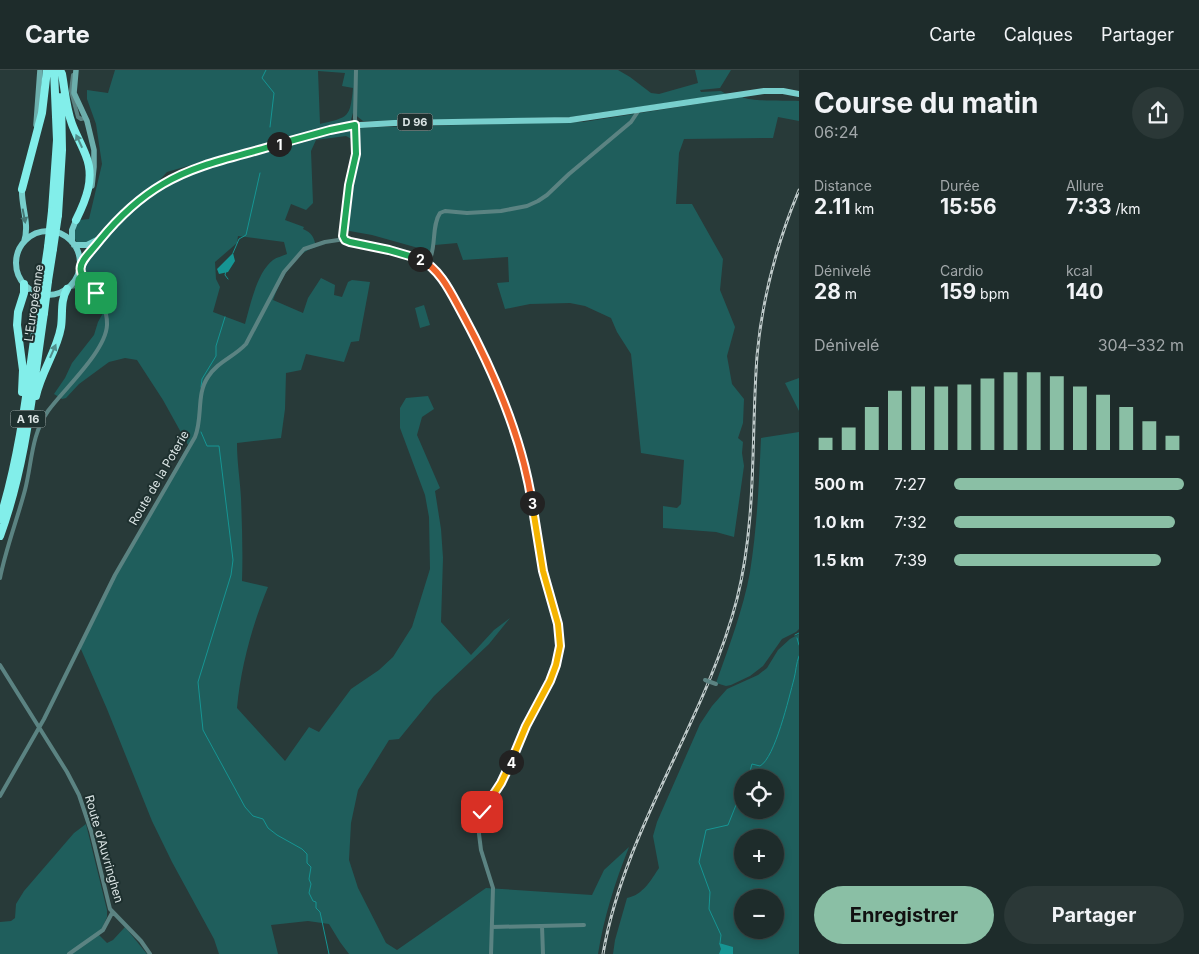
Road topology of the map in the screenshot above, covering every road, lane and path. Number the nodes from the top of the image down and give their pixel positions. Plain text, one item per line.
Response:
1 (40, 70) edge
2 (47, 70) edge
3 (54, 70) edge
4 (60, 70) edge
5 (75, 70) edge
6 (356, 70) edge
7 (799, 96) edge
8 (639, 110) junction
9 (85, 118) junction
10 (355, 125) junction
11 (22, 188) junction
12 (55, 213) junction
13 (76, 220) junction
14 (106, 233) junction
15 (345, 240) junction
16 (23, 243) junction
17 (73, 243) junction
18 (428, 264) junction
19 (80, 266) junction
20 (24, 284) junction
21 (69, 288) junction
22 (93, 290) junction
23 (41, 312) junction
24 (21, 428) junction
25 (19, 467) junction
26 (0, 519) edge
27 (0, 536) edge
28 (0, 578) edge
29 (0, 666) edge
30 (3, 671) junction
31 (0, 676) edge
32 (705, 680) dead end
33 (716, 684) dead end
34 (39, 728) junction
35 (0, 796) edge
36 (112, 913) junction
37 (584, 925) dead end
38 (542, 926) junction
39 (492, 927) junction
40 (70, 954) edge
41 (150, 954) edge
42 (491, 954) edge
43 (544, 954) edge

1 - 11 main road
2 - 11 highway
3 - 12 highway, L'Européenne / A 16
4 - 12 highway, L'Européenne / A 16
13 -> 4 highway
5 - 9 main road
5 - 9 street
6 - 10 street
7 - 8 main road, D 96
8 - 10 main road, D 96
8 - 18 street
9 - 13 main road
10 - 14 main road, D 96
10 - 15 street
11 -> 16 main road
12 - 23 highway, L'Européenne / A 16, bridge
13 - 17 main road
14 - 17 main road, D 96
14 - 19 main road, D 96
15 - 18 street, Route de la Poterie
15 - 34 street, Route de la Poterie
16 - 17 main road
16 - 20 main road
17 - 19 main road
18 - 39 street, Route de la Poterie
19 - 21 main road
19 - 22 street
20 - 21 main road
20 - 24 highway
21 - 22 street
25 -> 21 highway
22 - 28 street
23 - 24 highway, L'Européenne / A 16
23 - 25 highway, L'Européenne / A 16
24 - 26 highway, L'Européenne / A 16
25 - 27 highway, L'Européenne / A 16
29 - 30 street, Route d'Auvringhen
30 - 31 street
30 - 34 street, Route d'Auvringhen
32 - 33 street, bridge
34 - 35 street, Route de la Poterie
34 - 36 street, Route d'Auvringhen
36 - 40 street
36 - 41 street, Route d'Auvringhen
37 - 38 street
38 - 39 street
38 - 43 street
39 - 42 street, Route de la Poterie

